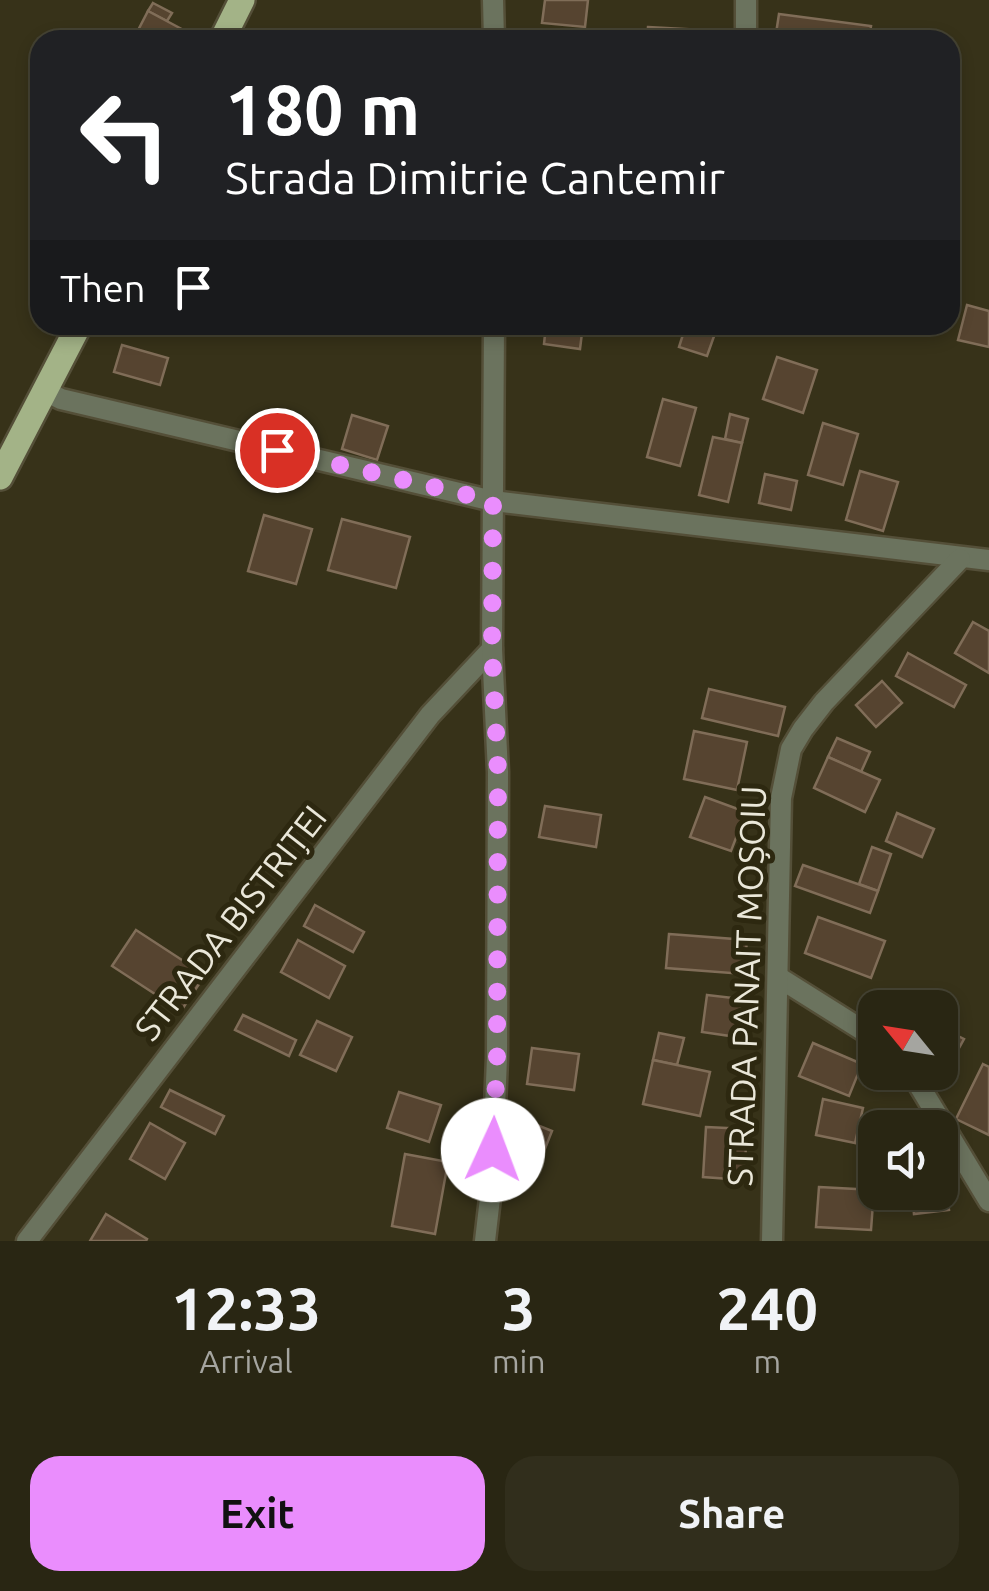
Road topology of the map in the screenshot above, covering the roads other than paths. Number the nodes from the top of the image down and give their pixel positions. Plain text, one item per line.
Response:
1 (242, 0) edge
2 (493, 0) edge
3 (746, 0) edge
4 (227, 30) edge
5 (494, 30) edge
6 (746, 30) edge
7 (73, 335) edge
8 (494, 335) edge
9 (45, 392) junction
10 (1, 473) edge
11 (493, 501) junction
12 (960, 559) junction
13 (989, 560) edge
14 (492, 648) junction
15 (778, 976) junction
16 (858, 1027) edge
17 (922, 1090) edge
18 (989, 1201) edge
19 (27, 1241) edge
20 (485, 1241) edge
21 (772, 1241) edge

1 - 4 main road
2 - 5 street
3 - 6 street
7 - 9 main road
8 - 11 street
9 - 10 main road
9 - 11 street
11 - 12 street
11 - 14 street
12 - 13 street
12 - 15 street, STRADA PANAIT MOȘOIU
14 - 19 street, STRADA BISTRIȚEI
14 - 20 street
15 - 16 street
15 - 21 street, STRADA PANAIT MOȘOIU
17 - 18 street

